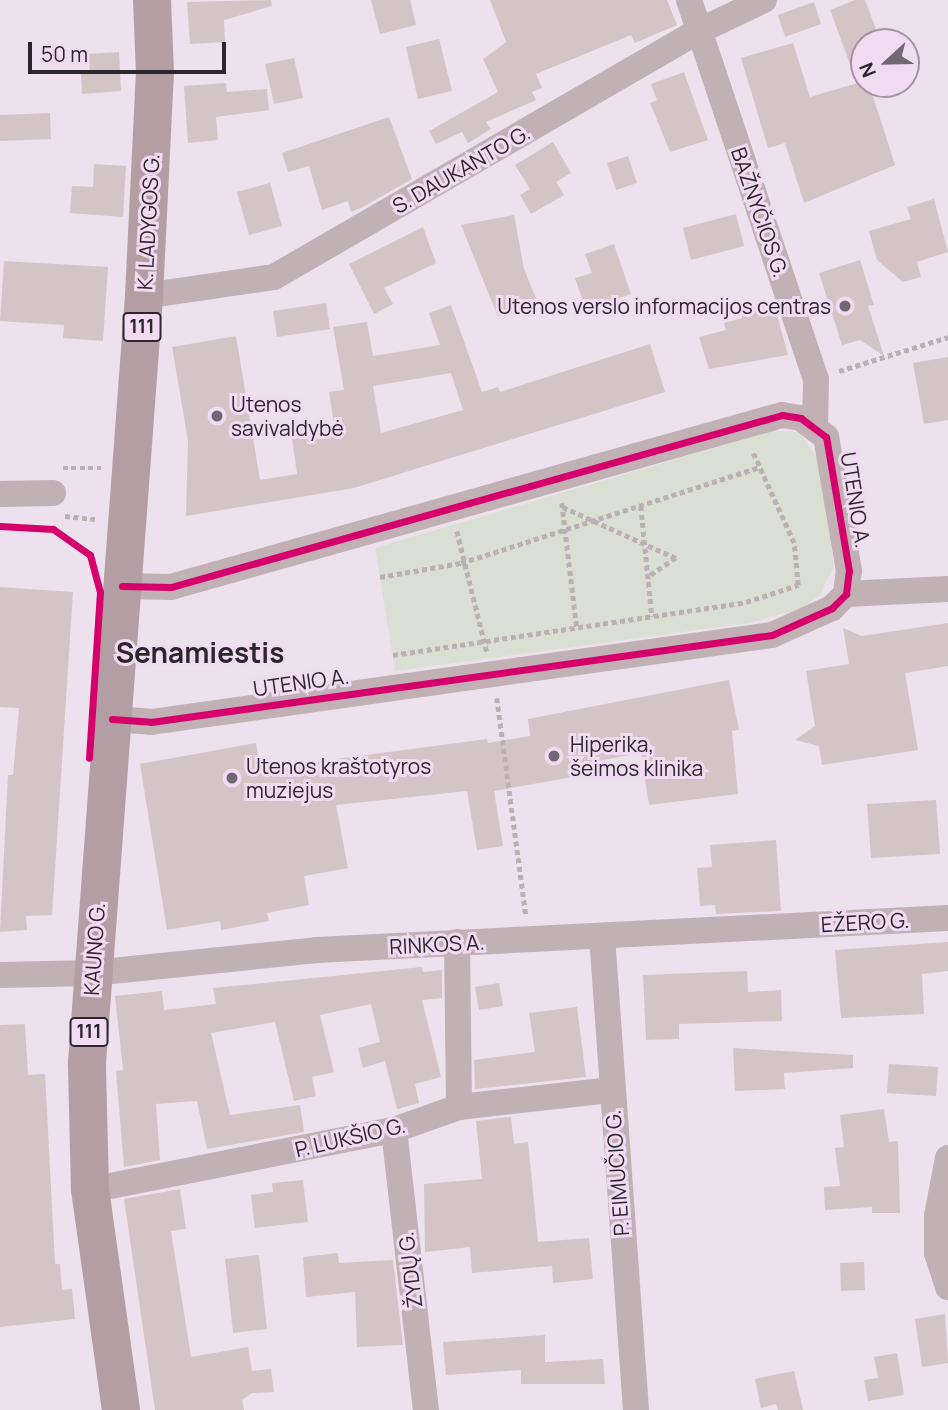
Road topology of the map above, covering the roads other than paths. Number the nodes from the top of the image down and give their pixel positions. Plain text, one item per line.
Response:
1 (152, 0) edge
2 (689, 0) edge
3 (764, 0) edge
4 (699, 31) junction
5 (144, 296) junction
6 (815, 425) junction
7 (0, 494) edge
8 (59, 505) road end
9 (122, 586) junction
10 (948, 589) edge
11 (846, 594) junction
12 (117, 654) joint
13 (112, 719) junction
14 (948, 918) edge
15 (783, 926) joint
16 (602, 936) junction
17 (457, 942) junction
18 (92, 973) junction
19 (0, 975) edge
20 (610, 1090) junction
21 (459, 1107) junction
22 (394, 1130) junction
23 (948, 1158) edge
24 (90, 1191) junction
25 (948, 1287) edge
26 (121, 1410) edge
27 (426, 1410) edge
28 (636, 1410) edge

1 - 5 main road, K. LADYGOS G. / 111
2 - 4 street, BAŽNYČIOS G.
3 - 4 street, S. DAUKANTO G.
4 - 5 street, S. DAUKANTO G.
4 - 6 street, BAŽNYČIOS G.
5 - 9 main road, K. LADYGOS G. / 111
6 - 9 street
6 - 11 street, UTENIO A.
7 - 8 street
9 - 12 main road, K. LADYGOS G. / 111
10 - 11 street
11 - 13 street, UTENIO A.
12 - 13 main road, KAUNO G. / 111
13 - 18 main road, KAUNO G. / 111
14 - 15 street, EŽERO G.
15 - 16 street, RINKOS A.
16 - 17 street, RINKOS A.
16 - 20 street, P. EIMUČIO G.
17 - 18 street, RINKOS A.
17 - 21 street
18 - 19 street, RINKOS A.
18 - 24 main road, KAUNO G. / 111
20 - 21 street, P. LUKŠIO G.
20 - 28 street, P. EIMUČIO G.
21 - 22 street, P. LUKŠIO G.
22 - 24 street, P. LUKŠIO G.
22 - 27 street, ŽYDŲ G.
23 - 25 street
24 - 26 main road, KAUNO G. / 111

